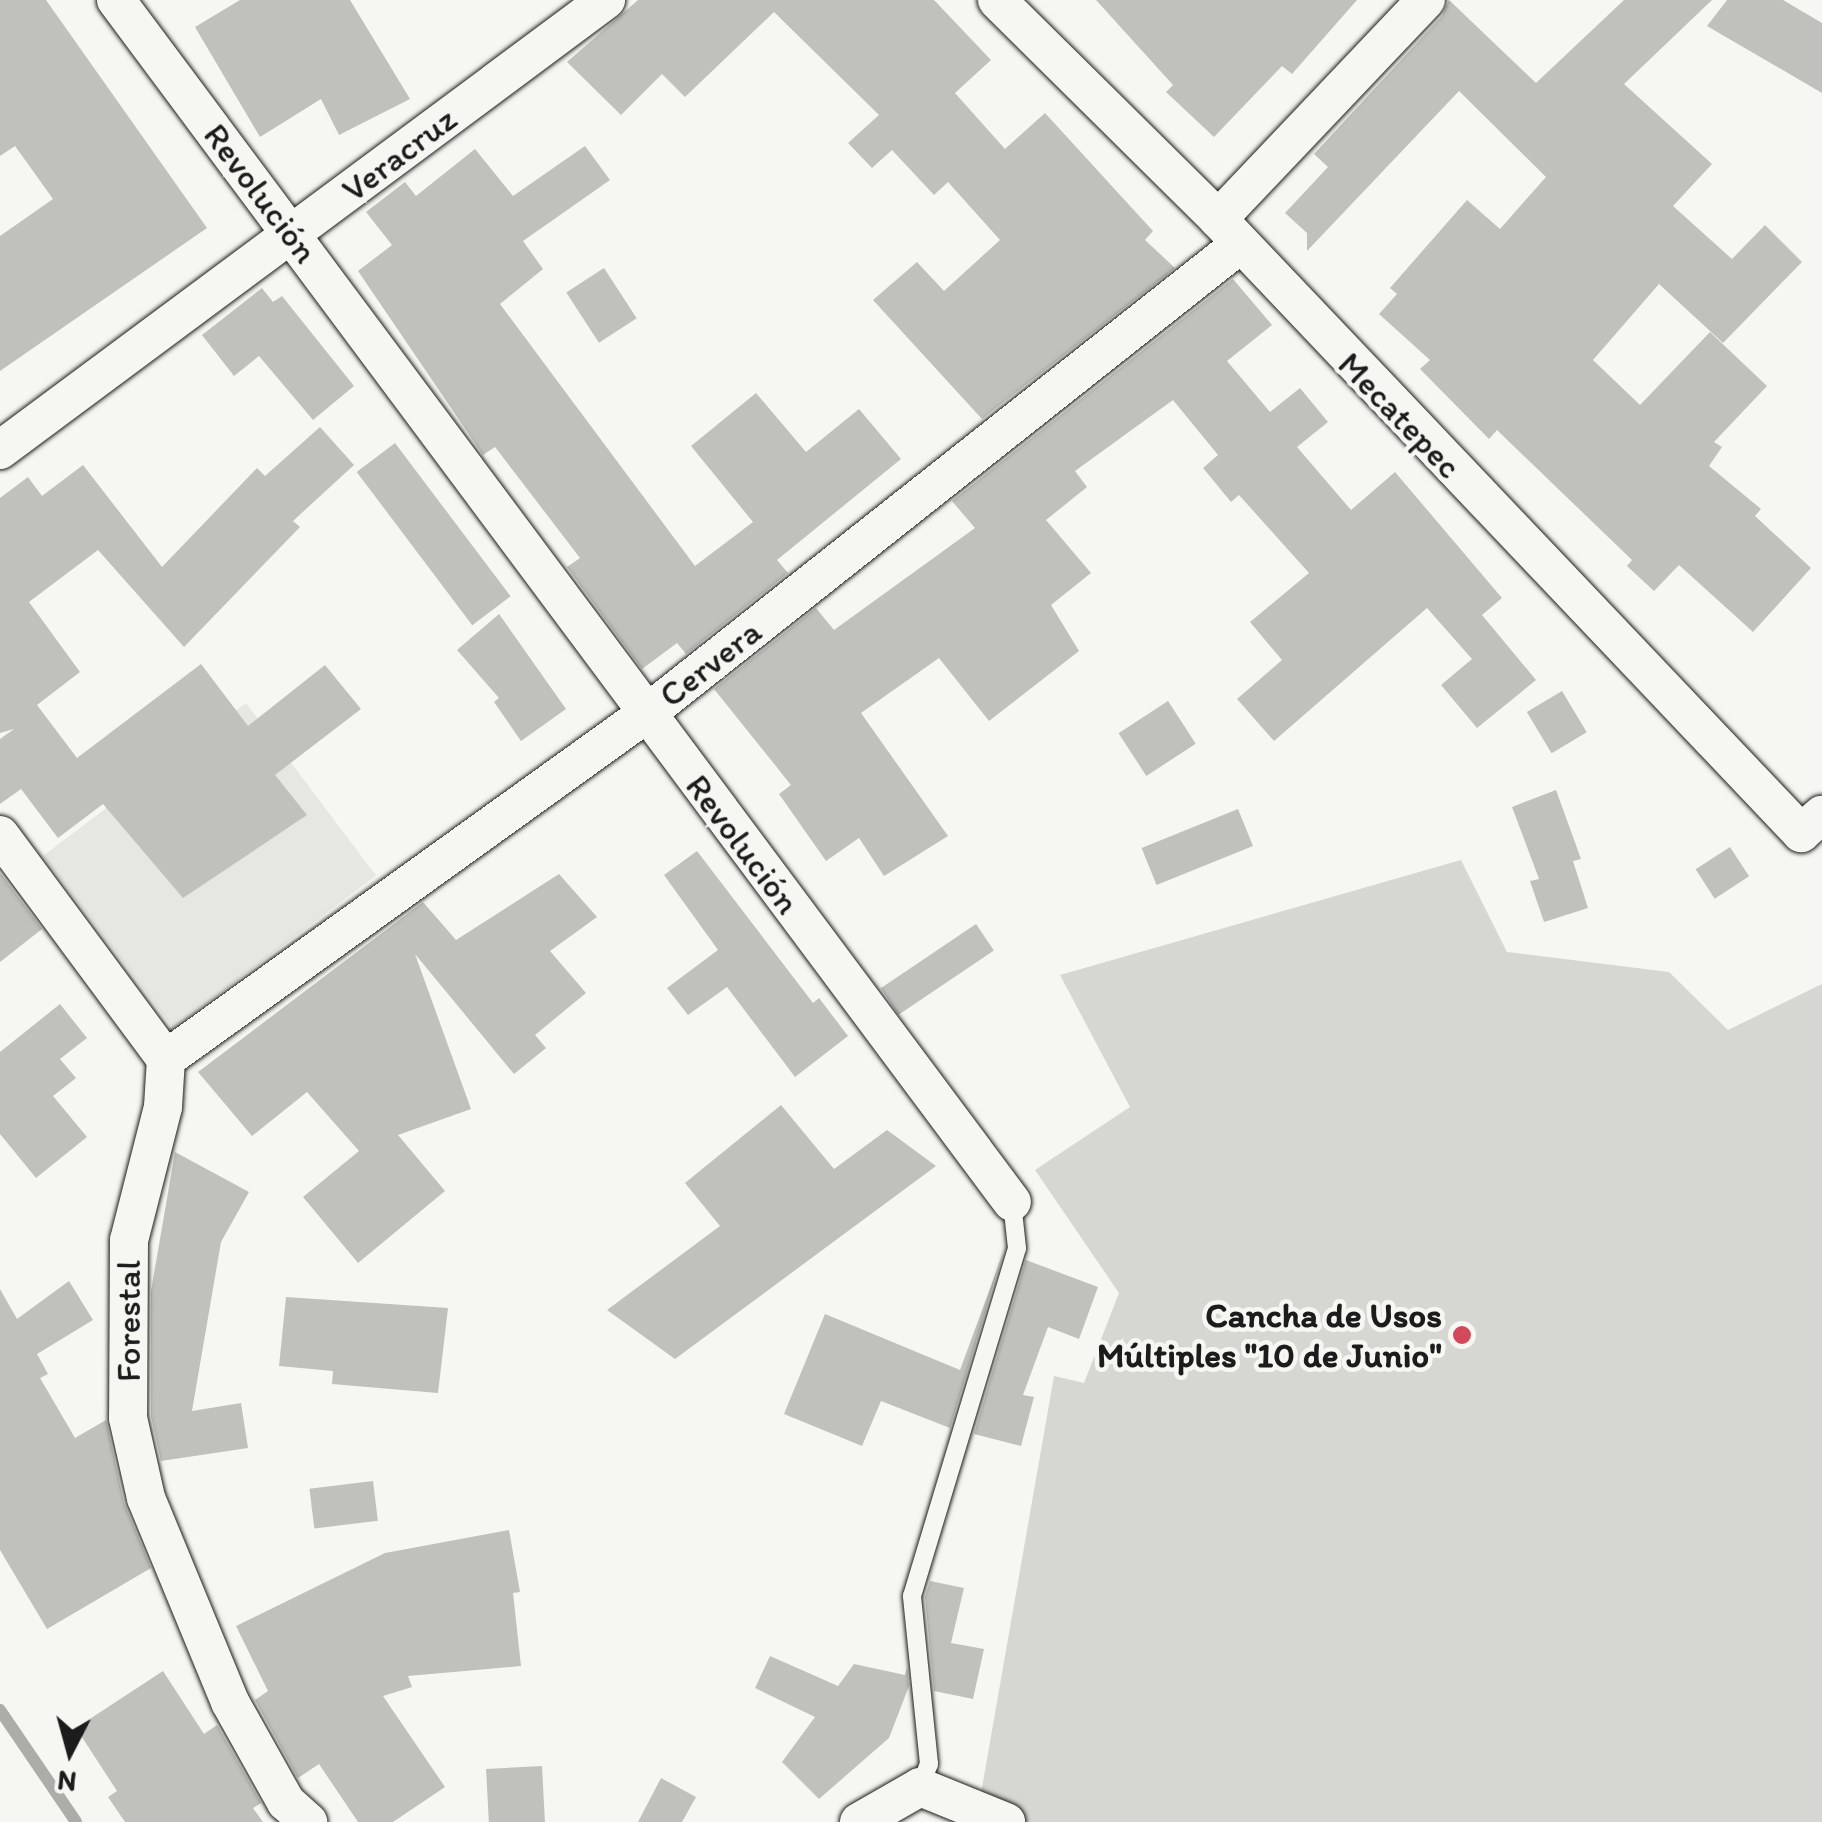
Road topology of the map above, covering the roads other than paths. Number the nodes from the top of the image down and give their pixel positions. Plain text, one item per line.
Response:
1 (116, 0) edge
2 (606, 0) edge
3 (997, 0) edge
4 (1426, 0) edge
5 (1228, 232) junction
6 (292, 234) junction
7 (0, 450) edge
8 (646, 714) junction
9 (1811, 824) edge
10 (0, 835) edge
11 (166, 1060) junction
12 (1012, 1202) joint
13 (920, 1787) junction
14 (308, 1822) edge
15 (859, 1822) edge
16 (1006, 1822) edge

1 - 6 street, Revolución
2 - 6 street, Veracruz
3 - 5 street, Mecatepec
4 - 5 street, Cervera
5 - 8 street, Cervera
5 - 9 street, Mecatepec
6 - 7 street, Veracruz
6 - 8 street, Revolución
8 - 11 street, Cervera
8 - 12 street, Revolución
10 - 11 street
11 - 14 street, Forestal
12 - 13 lane, Revolución
13 - 15 street
13 - 16 street

